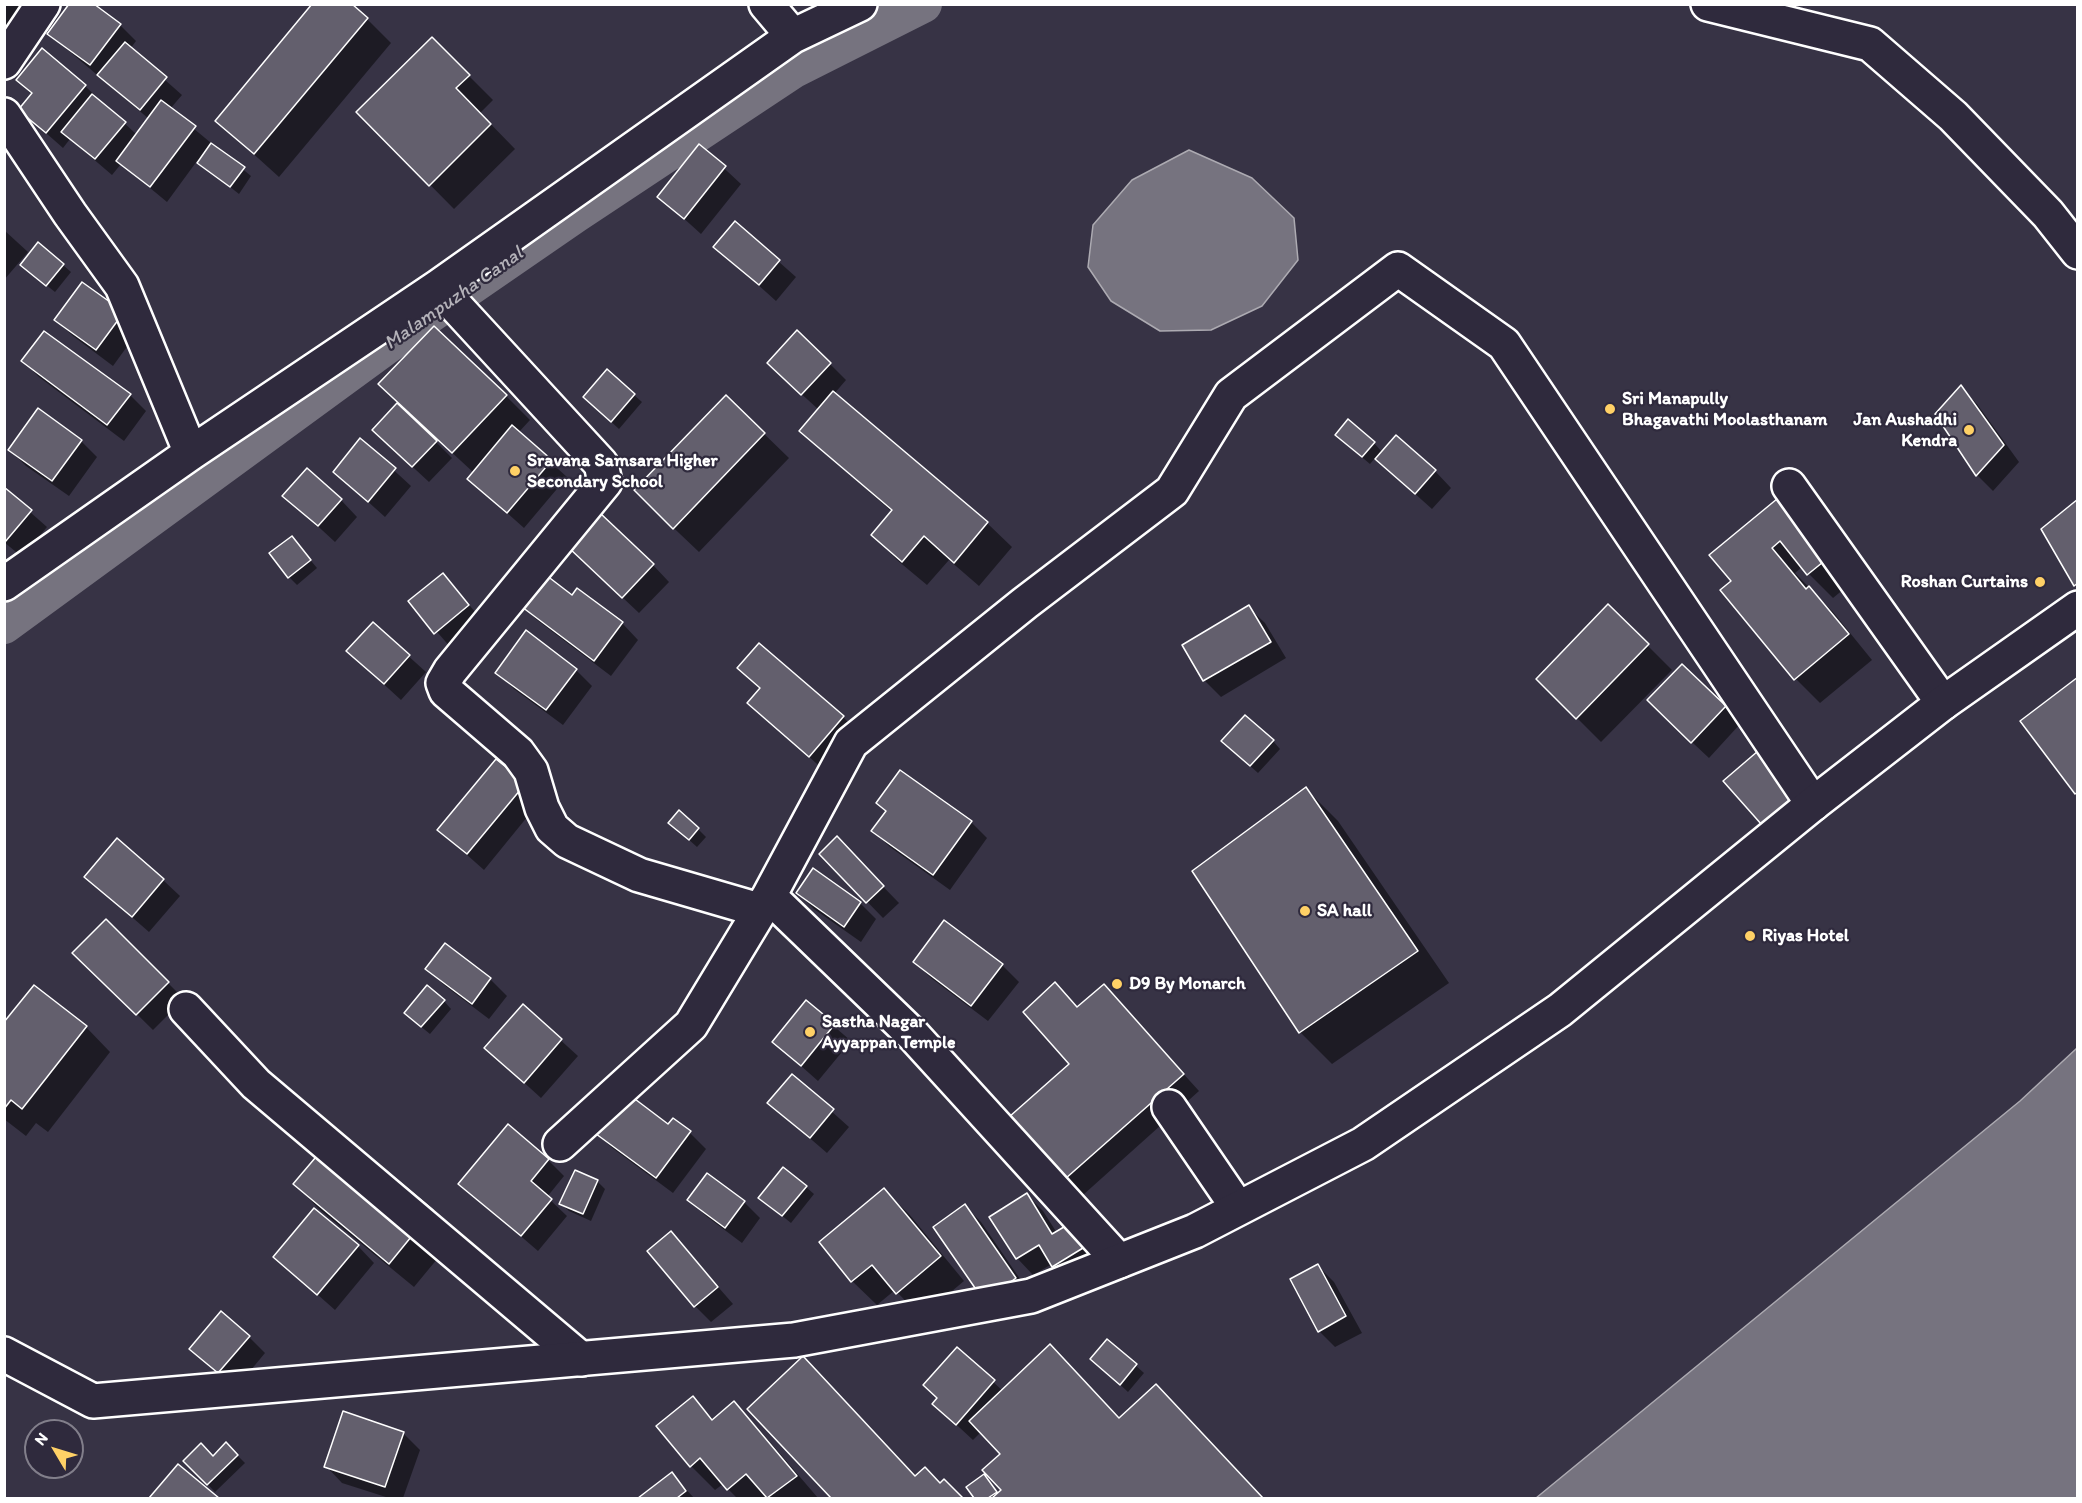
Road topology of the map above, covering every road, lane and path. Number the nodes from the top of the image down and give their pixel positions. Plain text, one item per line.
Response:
1 (43, 4) edge
2 (766, 4) edge
3 (860, 4) edge
4 (1708, 4) edge
5 (793, 36) junction
6 (4, 62) edge
7 (4, 115) edge
8 (2078, 252) edge
9 (438, 287) junction
10 (191, 453) junction
11 (1789, 486) dead end
12 (4, 584) edge
13 (2078, 609) edge
14 (1943, 703) junction
15 (1813, 804) junction
16 (764, 903) junction
17 (186, 1009) dead end
18 (1169, 1107) dead end
19 (560, 1144) dead end
20 (1238, 1208) junction
21 (1119, 1261) junction
22 (4, 1354) edge
23 (581, 1359) junction

1 - 6 street
2 - 5 street
3 - 5 street
4 - 8 street
5 - 9 street
7 - 10 street
9 - 10 street
9 - 16 street
10 - 12 street
11 - 14 street
13 - 14 street
14 - 15 street
15 - 16 street
15 - 20 street
16 - 19 street
16 - 21 street
17 - 23 street
18 - 20 street
20 - 21 street
21 - 23 street
22 - 23 street

